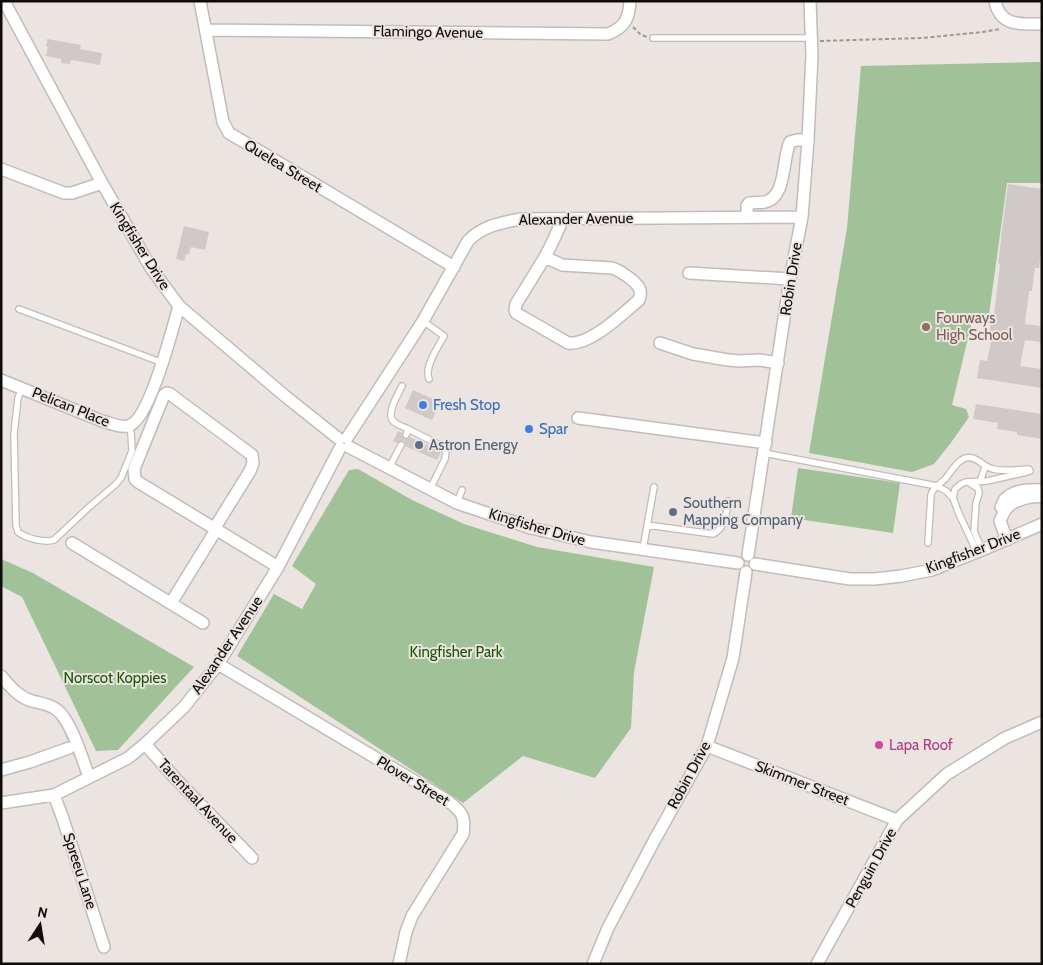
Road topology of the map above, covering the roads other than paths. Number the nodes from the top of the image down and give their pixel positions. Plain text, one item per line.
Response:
1 (4, 1) edge
2 (200, 1) edge
3 (630, 1) edge
4 (810, 1) edge
5 (995, 1) edge
6 (1042, 24) edge
7 (206, 30) junction
8 (654, 38) road end
9 (811, 40) junction
10 (808, 140) junction
11 (1, 169) edge
12 (102, 183) junction
13 (747, 217) junction
14 (802, 217) junction
15 (563, 219) junction
16 (545, 257) junction
17 (454, 267) junction
18 (689, 273) dead end
19 (790, 279) junction
20 (179, 306) junction
21 (19, 309) dead end
22 (424, 321) junction
23 (660, 343) dead end
24 (163, 363) junction
25 (778, 363) junction
26 (428, 379) dead end
27 (1, 380) edge
28 (402, 386) dead end
29 (22, 388) junction
30 (578, 418) dead end
31 (129, 426) junction
32 (344, 443) junction
33 (402, 445) dead end
34 (765, 448) junction
35 (985, 467) junction
36 (390, 468) junction
37 (966, 482) junction
38 (980, 482) junction
39 (937, 486) junction
40 (654, 487) dead end
41 (430, 489) junction
42 (462, 490) dead end
43 (1042, 490) edge
44 (1042, 497) edge
45 (953, 498) junction
46 (728, 501) dead end
47 (458, 502) junction
48 (1000, 521) junction
49 (1042, 524) edge
50 (647, 525) junction
51 (215, 529) junction
52 (1007, 540) junction
53 (72, 543) dead end
54 (928, 543) dead end
55 (643, 549) junction
56 (980, 551) junction
57 (752, 559) junction
58 (742, 567) junction
59 (278, 568) junction
60 (171, 603) junction
61 (203, 623) dead end
62 (218, 664) junction
63 (1, 676) edge
64 (1042, 722) edge
65 (145, 744) junction
66 (707, 746) junction
67 (69, 748) dead end
68 (1, 770) edge
69 (89, 777) junction
70 (54, 795) junction
71 (1, 803) edge
72 (897, 820) junction
73 (252, 858) dead end
74 (104, 948) dead end
75 (399, 964) edge
76 (593, 964) edge
77 (817, 964) edge

1 - 12 street, Kingfisher Drive
2 - 7 street, Quelea Street
3 - 7 street, Flamingo Avenue
4 - 9 street, Robin Drive
5 - 6 street
7 - 17 street, Quelea Street
8 - 9 lane
9 - 10 street, Robin Drive
10 - 13 street
10 - 14 street, Robin Drive
11 - 12 street
12 - 20 street, Kingfisher Drive
13 - 14 street, Alexander Avenue
13 - 15 street, Alexander Avenue
14 - 19 street, Robin Drive
15 - 16 street
15 - 17 street, Alexander Avenue
16 - 16 street
17 - 22 street, Alexander Avenue
18 - 19 street
19 - 25 street, Robin Drive
20 - 24 street, Pelican Place
20 - 32 street, Kingfisher Drive
21 - 24 lane
22 - 26 lane
22 - 32 street, Alexander Avenue
23 - 25 street
24 - 31 street, Pelican Place
25 - 34 street, Robin Drive
27 - 29 street, Pelican Place
28 - 41 lane
29 - 31 street, Pelican Place
29 - 31 lane
30 - 34 street
32 - 36 street, Kingfisher Drive
32 - 59 street, Alexander Avenue
33 - 36 lane
34 - 39 lane
34 - 57 street, Robin Drive
35 - 38 lane
35 - 38 lane
35 - 39 lane
36 - 41 street, Kingfisher Drive
37 - 38 lane
37 - 45 lane
37 - 56 lane
39 - 45 lane
39 - 54 lane
40 - 50 lane
41 - 47 street, Kingfisher Drive
42 - 47 lane
43 - 48 street
44 - 48 street
45 - 56 lane
46 - 50 lane
47 - 55 street, Kingfisher Drive
48 - 52 street
49 - 52 street, Kingfisher Drive
50 - 55 lane
51 - 51 street
51 - 59 street
51 - 60 street
52 - 56 street, Kingfisher Drive
53 - 60 street
55 - 58 street, Kingfisher Drive
56 - 57 street, Kingfisher Drive
57 - 58 street
58 - 66 street, Robin Drive
59 - 62 street, Alexander Avenue
60 - 61 street
62 - 65 street, Alexander Avenue
62 - 75 street, Plover Street
63 - 69 street
64 - 72 street, Penguin Drive
65 - 69 street, Alexander Avenue
65 - 73 street, Tarentaal Avenue
66 - 72 street, Skimmer Street
66 - 76 street, Robin Drive
67 - 68 street
69 - 70 street, Alexander Avenue
70 - 71 street, Alexander Avenue
70 - 74 street, Spreeu Lane
72 - 77 street, Penguin Drive

